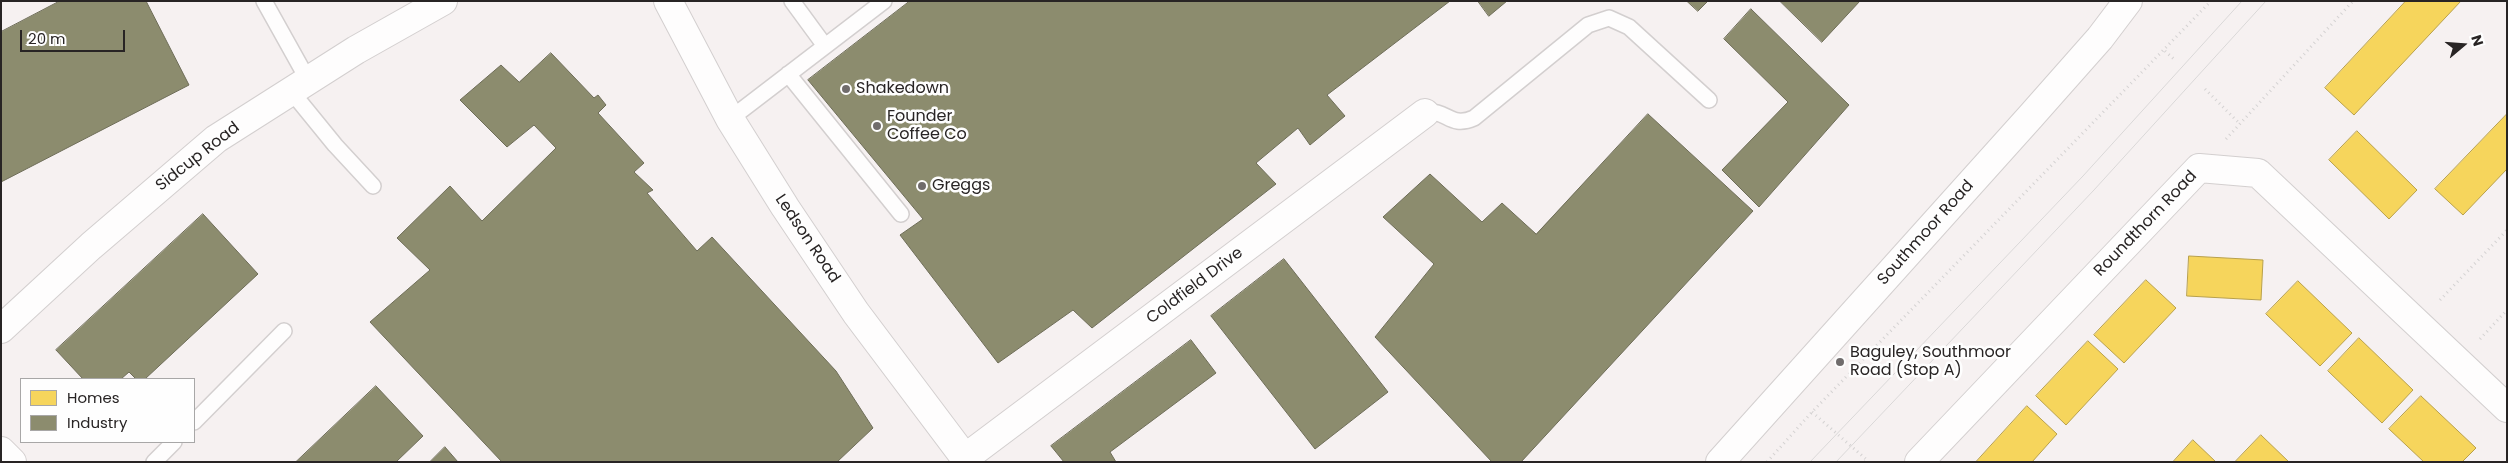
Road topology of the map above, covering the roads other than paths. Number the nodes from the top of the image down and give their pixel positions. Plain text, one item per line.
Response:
1 (264, 1) edge
2 (443, 1) edge
3 (668, 1) edge
4 (792, 1) edge
5 (884, 1) edge
6 (2128, 1) edge
7 (825, 46) junction
8 (788, 74) junction
9 (300, 85) junction
10 (1709, 100) dead end
11 (1425, 113) joint
12 (730, 118) junction
13 (373, 186) dead end
14 (901, 214) dead end
15 (1, 329) edge
16 (284, 331) dead end
17 (2507, 408) edge
18 (195, 421) edge
19 (173, 443) edge
20 (1, 451) edge
21 (966, 460) edge
22 (12, 462) edge
23 (154, 462) edge
24 (1720, 462) edge
25 (1919, 462) edge

1 - 9 lane
2 - 9 street, Sidcup Road
3 - 12 street, Ledson Road
4 - 7 lane
5 - 7 lane
6 - 24 street, Southmoor Road
7 - 8 lane
8 - 12 lane
8 - 14 lane
9 - 13 lane
9 - 15 street, Sidcup Road
10 - 11 lane
11 - 21 street, Coldfield Drive
12 - 21 street, Ledson Road
16 - 18 lane
17 - 25 street, Roundthorn Road
19 - 23 lane
20 - 22 street

